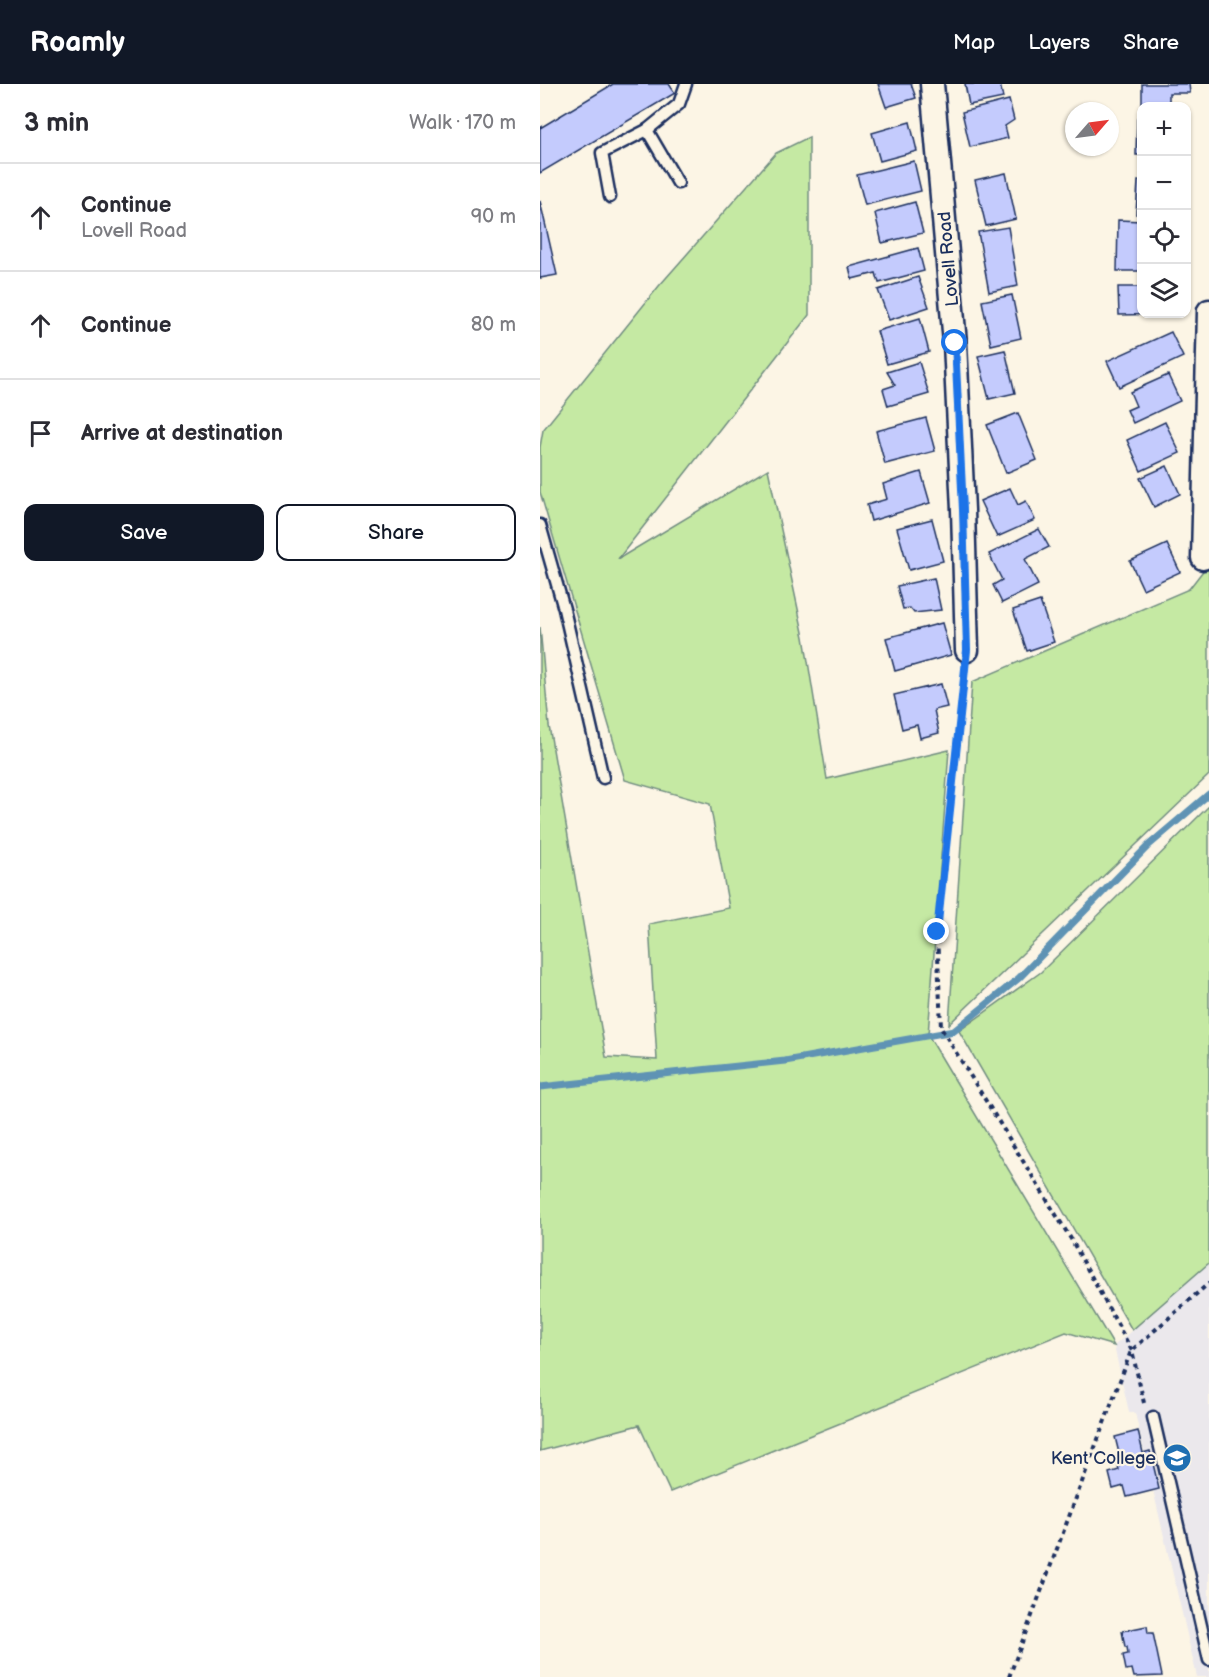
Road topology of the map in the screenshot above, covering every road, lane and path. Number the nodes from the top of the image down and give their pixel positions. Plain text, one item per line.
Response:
1 (686, 84) edge
2 (932, 84) edge
3 (647, 130) junction
4 (678, 183) dead end
5 (610, 197) dead end
6 (1209, 311) edge
7 (540, 525) edge
8 (1203, 558) dead end
9 (967, 650) joint
10 (603, 778) dead end
11 (1209, 1283) edge
12 (1131, 1351) junction
13 (1153, 1417) joint
14 (1209, 1660) edge
15 (1010, 1677) edge

1 - 3 lane
2 - 9 street, Lovell Road
3 - 4 lane
3 - 5 lane
6 - 8 street
7 - 10 lane
9 - 12 path
11 - 12 path
12 - 13 path
12 - 15 path
13 - 14 lane

